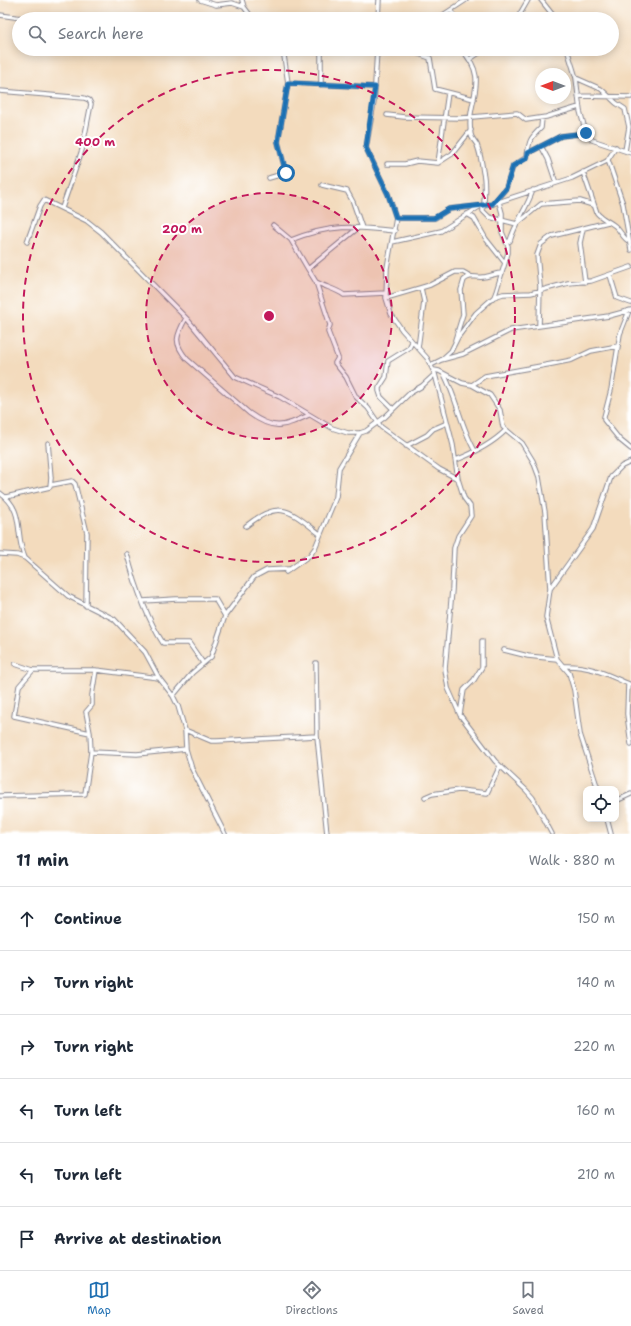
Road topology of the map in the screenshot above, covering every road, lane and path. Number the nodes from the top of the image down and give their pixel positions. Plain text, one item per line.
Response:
1 (200, 0) edge
2 (242, 0) edge
3 (379, 0) edge
4 (466, 0) edge
5 (528, 0) edge
6 (541, 0) edge
7 (244, 7) junction
8 (452, 10) joint
9 (248, 12) edge
10 (378, 12) edge
11 (449, 12) edge
12 (521, 12) edge
13 (550, 12) edge
14 (0, 15) edge
15 (12, 17) edge
16 (284, 56) edge
17 (321, 56) edge
18 (377, 56) edge
19 (427, 56) edge
20 (467, 56) edge
21 (474, 56) edge
22 (569, 56) edge
23 (470, 59) junction
24 (576, 78) junction
25 (288, 83) junction
26 (321, 84) junction
27 (375, 87) junction
28 (0, 91) edge
29 (448, 93) junction
30 (579, 96) junction
31 (631, 97) edge
32 (611, 98) junction
33 (474, 99) junction
34 (579, 107) junction
35 (387, 115) dead end
36 (444, 117) junction
37 (471, 117) junction
38 (542, 118) junction
39 (471, 130) junction
40 (586, 133) junction
41 (541, 146) junction
42 (616, 147) junction
43 (625, 151) junction
44 (528, 153) junction
45 (631, 153) edge
46 (608, 160) junction
47 (438, 163) junction
48 (387, 164) dead end
49 (583, 172) junction
50 (269, 178) dead end
51 (556, 183) junction
52 (322, 185) dead end
53 (533, 190) junction
54 (499, 202) junction
55 (492, 204) junction
56 (593, 205) junction
57 (483, 206) junction
58 (62, 208) junction
59 (467, 214) junction
60 (396, 218) junction
61 (503, 220) junction
62 (608, 222) junction
63 (518, 223) junction
64 (273, 225) dead end
65 (360, 228) junction
66 (583, 230) junction
67 (395, 231) junction
68 (291, 240) junction
69 (27, 242) dead end
70 (392, 242) junction
71 (506, 242) junction
72 (630, 242) junction
73 (631, 250) edge
74 (505, 263) junction
75 (631, 267) edge
76 (308, 269) junction
77 (502, 273) junction
78 (610, 275) junction
79 (470, 276) junction
80 (316, 282) junction
81 (585, 282) junction
82 (421, 288) junction
83 (540, 290) junction
84 (386, 296) junction
85 (494, 297) junction
86 (631, 303) edge
87 (630, 310) edge
88 (186, 318) junction
89 (539, 326) junction
90 (412, 342) junction
91 (455, 343) junction
92 (618, 346) junction
93 (418, 348) junction
94 (441, 360) junction
95 (431, 365) junction
96 (434, 372) junction
97 (443, 373) junction
98 (472, 385) junction
99 (394, 409) junction
100 (309, 415) junction
101 (377, 423) junction
102 (447, 423) junction
103 (506, 430) junction
104 (360, 433) junction
105 (48, 443) dead end
106 (406, 446) junction
107 (631, 449) edge
108 (475, 451) junction
109 (456, 460) junction
110 (631, 462) edge
111 (458, 479) junction
112 (51, 485) junction
113 (0, 493) edge
114 (6, 497) junction
115 (246, 526) dead end
116 (320, 534) junction
117 (0, 554) edge
118 (127, 554) dead end
119 (25, 558) junction
120 (550, 589) junction
121 (143, 601) junction
122 (86, 606) junction
123 (225, 616) junction
124 (482, 641) dead end
125 (504, 650) dead end
126 (557, 659) junction
127 (316, 663) dead end
128 (15, 664) dead end
129 (203, 664) junction
130 (564, 666) junction
131 (33, 670) junction
132 (96, 670) junction
133 (159, 678) junction
134 (630, 684) edge
135 (173, 696) junction
136 (460, 715) junction
137 (185, 730) junction
138 (90, 733) junction
139 (317, 736) junction
140 (631, 744) edge
141 (186, 749) junction
142 (91, 752) junction
143 (500, 766) junction
144 (597, 786) edge
145 (631, 794) edge
146 (0, 796) edge
147 (425, 797) dead end
148 (619, 800) edge
149 (608, 822) edge
150 (225, 834) edge
151 (327, 834) edge
152 (552, 834) edge
153 (611, 834) edge

1 - 7 street
2 - 7 street
3 - 10 street
4 - 8 street
5 - 12 street
6 - 13 street
7 - 9 street
8 - 11 street
14 - 15 street
16 - 25 street
17 - 26 street
18 - 27 street
19 - 29 street
20 - 23 street
21 - 23 street
22 - 24 street
23 - 33 street
24 - 30 street
24 - 32 street
25 - 26 street
25 - 50 street
26 - 27 street
27 - 60 street
28 - 58 street
29 - 33 street
29 - 36 street
30 - 32 street
30 - 34 street
31 - 32 street
32 - 43 street
33 - 37 street
34 - 38 street
34 - 40 street
35 - 36 street
36 - 37 street
36 - 47 street
37 - 38 street
37 - 39 street
38 - 44 street
39 - 47 street
39 - 57 street
40 - 41 street
40 - 42 street
41 - 44 street
41 - 51 street
42 - 43 street
42 - 46 street
43 - 45 street
44 - 55 street
46 - 49 street
46 - 72 street
47 - 48 street
49 - 51 street
49 - 56 street
51 - 53 street
52 - 65 street
53 - 54 street
53 - 63 street
54 - 55 street
54 - 61 street
55 - 57 street
56 - 62 street
56 - 63 street
57 - 59 street
57 - 60 street
57 - 61 street
58 - 69 street
58 - 88 street
59 - 70 street
59 - 74 street
60 - 67 street
61 - 63 street
61 - 71 street
62 - 66 street
62 - 72 street
63 - 71 street
64 - 68 street
65 - 67 street
65 - 68 street
65 - 76 street
66 - 81 street
66 - 83 street
67 - 70 street
68 - 76 street
70 - 84 street
71 - 74 street
72 - 73 street
74 - 77 street
75 - 78 street
76 - 80 street
77 - 79 street
77 - 85 street
78 - 81 street
78 - 86 street
79 - 82 street
79 - 91 street
80 - 84 street
80 - 101 street
81 - 83 street
82 - 84 street
82 - 93 street
83 - 85 street
83 - 89 street
84 - 90 street
85 - 91 street
87 - 89 street
87 - 92 street
88 - 100 street
88 - 100 street
89 - 94 street
90 - 93 street
90 - 99 street
91 - 94 street
92 - 98 street
92 - 107 street
93 - 95 street
94 - 95 street
95 - 96 street
96 - 97 street
96 - 99 street
96 - 102 street
97 - 98 street
97 - 108 street
98 - 103 street
99 - 101 street
100 - 104 street
101 - 104 street
101 - 106 street
102 - 106 street
102 - 109 street
103 - 108 street
103 - 120 street
104 - 116 street
105 - 112 street
106 - 111 street
108 - 109 street
109 - 111 street
110 - 120 street
111 - 136 street
112 - 114 street
112 - 122 street
113 - 114 street
114 - 119 street
115 - 116 street
116 - 123 street
117 - 119 street
118 - 121 street
119 - 122 street
120 - 126 street
121 - 123 street
121 - 129 street
122 - 133 street
123 - 129 street
124 - 136 street
125 - 126 street
126 - 130 street
127 - 139 street
128 - 131 street
129 - 135 street
130 - 134 street
130 - 144 street
131 - 132 street
131 - 138 street
132 - 133 street
132 - 138 street
133 - 135 street
134 - 140 street
135 - 137 street
136 - 143 street
137 - 139 street
137 - 141 street
138 - 142 street
139 - 151 street
141 - 142 street
141 - 150 street
142 - 146 street
143 - 147 street
143 - 152 street
145 - 148 street
149 - 153 street

